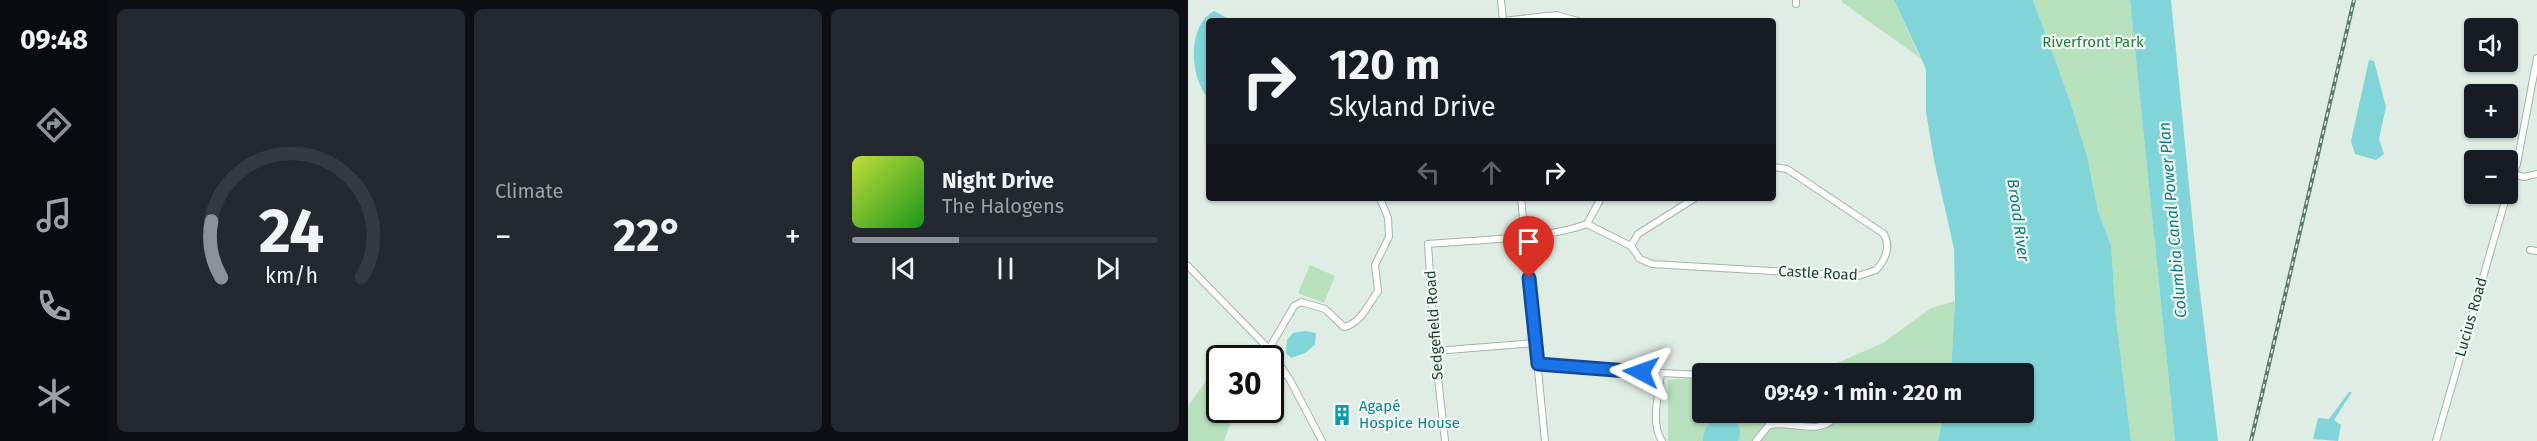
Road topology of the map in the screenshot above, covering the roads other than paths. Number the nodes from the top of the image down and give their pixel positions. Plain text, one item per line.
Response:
1 (1501, 0) edge
2 (1503, 18) edge
3 (1530, 18) edge
4 (1567, 18) edge
5 (2537, 58) edge
6 (2518, 159) edge
7 (1776, 167) edge
8 (2537, 174) edge
9 (2518, 176) edge
10 (1381, 201) edge
11 (1521, 201) edge
12 (1599, 201) edge
13 (1690, 201) edge
14 (2504, 204) edge
15 (1587, 224) junction
16 (1525, 235) junction
17 (1631, 246) junction
18 (1188, 266) edge
19 (1535, 343) junction
20 (1265, 345) edge
21 (1271, 345) edge
22 (1434, 351) junction
23 (1538, 364) junction
24 (1284, 371) edge
25 (1661, 373) junction
26 (1692, 375) edge
27 (1831, 423) edge
28 (1322, 441) edge
29 (1445, 441) edge
30 (1545, 441) edge
31 (1662, 441) edge
32 (1756, 441) edge
33 (2436, 441) edge

1 - 2 street
3 - 4 street
5 - 6 street
7 - 17 street, Castle Road
8 - 9 street
10 - 21 street
11 - 16 street
12 - 15 street
13 - 17 street
14 - 33 street, Lucius Road
15 - 16 street
15 - 17 street, Castle Road
16 - 19 street
16 - 22 street, Sedgefield Road
18 - 20 street
19 - 22 street
19 - 23 street
22 - 29 street, Sedgefield Road
23 - 25 street
23 - 30 street
24 - 28 street
25 - 26 street
25 - 31 street
27 - 32 street

